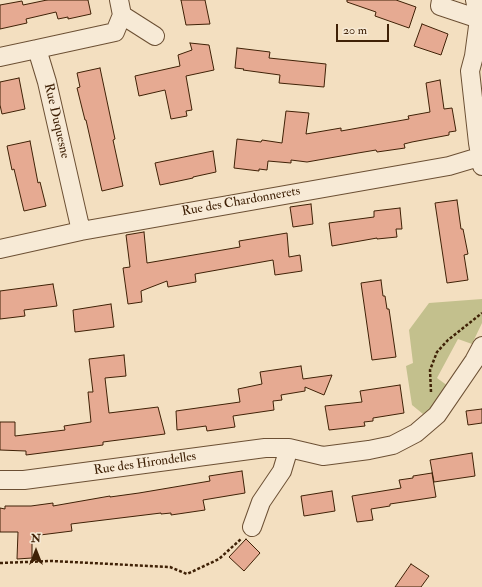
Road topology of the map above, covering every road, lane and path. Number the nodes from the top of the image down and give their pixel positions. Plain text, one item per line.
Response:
1 (441, 0) edge
2 (475, 0) edge
3 (120, 8) edge
4 (479, 19) junction
5 (155, 36) dead end
6 (37, 49) junction
7 (0, 57) edge
8 (481, 160) edge
9 (81, 231) junction
10 (0, 249) edge
11 (482, 313) edge
12 (482, 346) edge
13 (437, 415) junction
14 (289, 448) junction
15 (0, 480) edge
16 (252, 527) joint
17 (0, 563) edge

1 - 4 street
2 - 4 street
3 - 5 street
3 - 6 street
4 - 8 street
6 - 7 street
6 - 9 street, Rue Duquesne
8 - 9 street, Rue des Chardonnerets
9 - 10 street, Rue des Chardonnerets
11 - 13 path
12 - 13 street, Rue des Hirondelles
13 - 14 street, Rue des Hirondelles
14 - 15 street, Rue des Hirondelles
14 - 16 street
16 - 17 path

